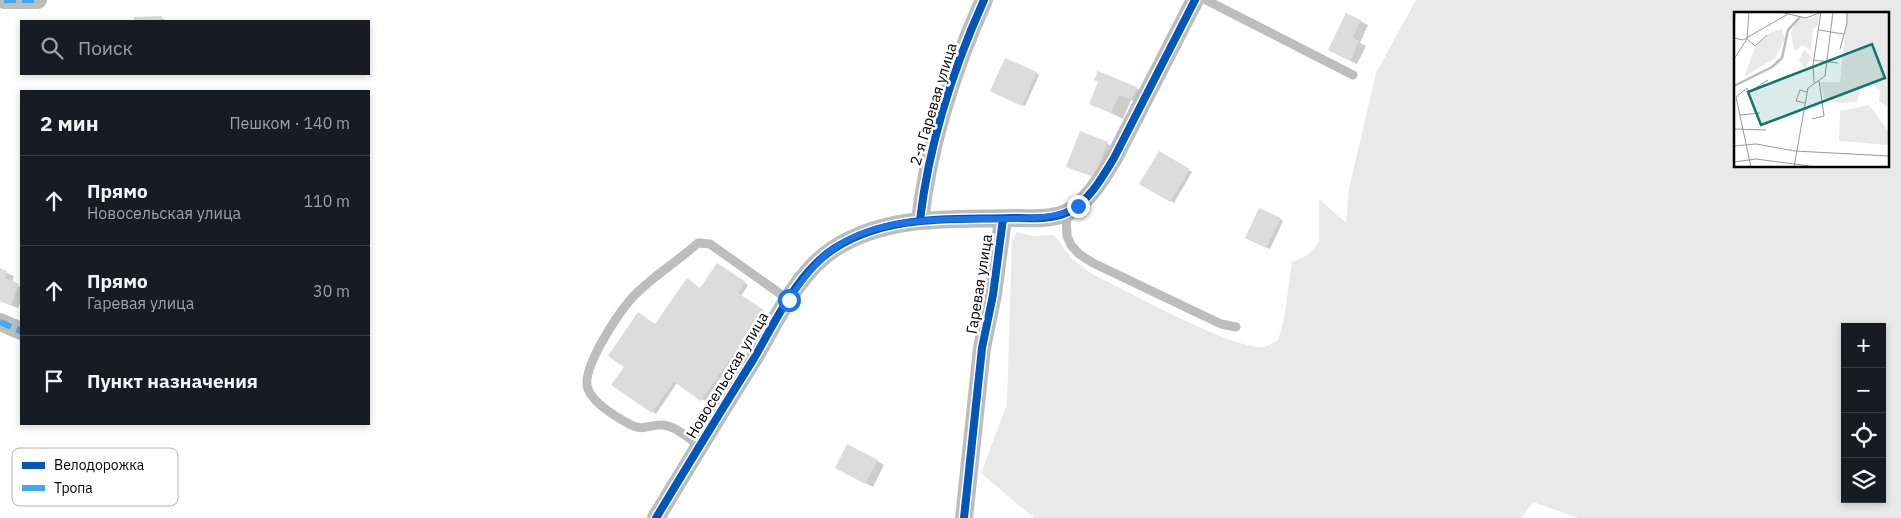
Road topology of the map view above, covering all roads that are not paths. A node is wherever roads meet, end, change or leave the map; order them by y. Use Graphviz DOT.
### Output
graph roads {
  1 [pos="4,0"];
  2 [pos="38,0"];
  3 [pos="984,0"];
  4 [pos="1194,0"];
  5 [pos="1206,0"];
  6 [pos="1353,75"];
  7 [pos="1066,213"];
  8 [pos="1003,219"];
  9 [pos="920,220"];
  10 [pos="789,300"];
  11 [pos="0,322"];
  12 [pos="1236,328"];
  13 [pos="20,331"];
  14 [pos="700,446"];
  15 [pos="656,518"];
  16 [pos="964,518"];
  1 -- 2 [label="street"];
  3 -- 9 [label="street, 2-я Гаревая улица"];
  4 -- 7 [label="street"];
  5 -- 6 [label="lane"];
  7 -- 8 [label="street, Гаревая улица"];
  7 -- 12 [label="lane"];
  8 -- 9 [label="street, Новосельская улица"];
  8 -- 16 [label="street, Гаревая улица"];
  9 -- 10 [label="street, Новосельская улица"];
  10 -- 14 [label="street, Новосельская улица"];
  10 -- 14 [label="lane"];
  11 -- 13 [label="street"];
  14 -- 15 [label="street, Новосельская улица"];
}
